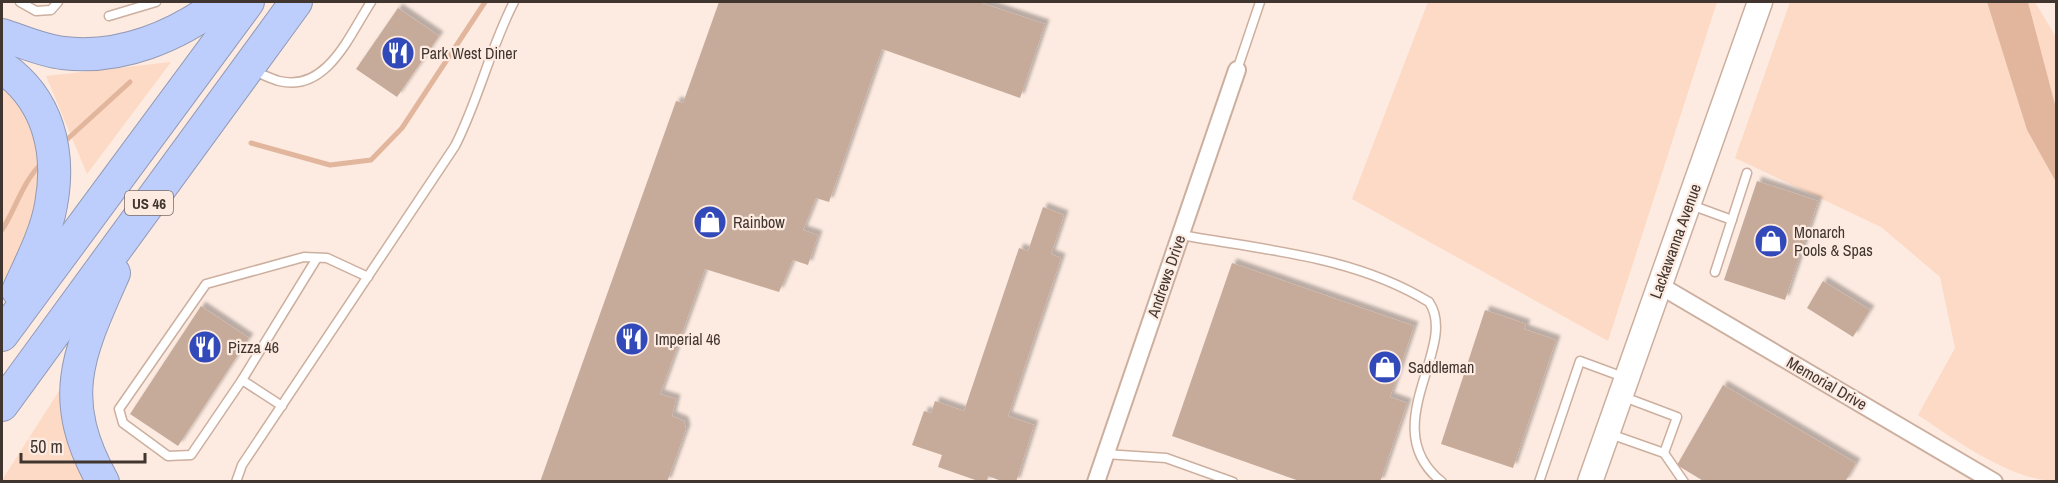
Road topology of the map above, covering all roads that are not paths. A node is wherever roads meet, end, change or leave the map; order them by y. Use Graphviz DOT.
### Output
graph roads {
  1 [pos="19,2"];
  2 [pos="58,2"];
  3 [pos="156,2"];
  4 [pos="222,2"];
  5 [pos="248,2"];
  6 [pos="296,2"];
  7 [pos="371,2"];
  8 [pos="514,2"];
  9 [pos="1260,2"];
  10 [pos="1760,2"];
  11 [pos="109,16"];
  12 [pos="2,35"];
  13 [pos="2,67"];
  14 [pos="248,68"];
  15 [pos="1237,70"];
  16 [pos="1747,173"];
  17 [pos="1688,204"];
  18 [pos="138,219"];
  19 [pos="1732,220"];
  20 [pos="1180,235"];
  21 [pos="317,258"];
  22 [pos="1715,272"];
  23 [pos="368,277"];
  24 [pos="1659,285"];
  25 [pos="2,330"];
  26 [pos="2,335"];
  27 [pos="242,380"];
  28 [pos="1623,387"];
  29 [pos="2,405"];
  30 [pos="282,406"];
  31 [pos="1607,432"];
  32 [pos="1664,453"];
  33 [pos="1105,454"];
  34 [pos="103,482"];
  35 [pos="236,482"];
  36 [pos="1096,482"];
  37 [pos="1233,482"];
  38 [pos="1442,482"];
  39 [pos="1539,482"];
  40 [pos="1590,482"];
  41 [pos="1684,482"];
  42 [pos="1994,482"];
  1 -- 2 [label="lane"];
  3 -- 11 [label="lane"];
  4 -- 12 [label="highway"];
  5 -- 26 [label="highway, US 46"];
  6 -- 14 [label="highway, US 46"];
  7 -- 14 [label="lane"];
  8 -- 23 [label="lane"];
  9 -- 15 [label="lane"];
  10 -- 17 [label="street, Lackawanna Avenue"];
  13 -- 25 [label="highway"];
  14 -- 18 [label="highway, US 46"];
  15 -- 20 [label="street, Andrews Drive"];
  16 -- 19 [label="lane"];
  17 -- 19 [label="lane"];
  17 -- 24 [label="street, Lackawanna Avenue"];
  18 -- 29 [label="highway, US 46"];
  18 -- 34 [label="highway"];
  19 -- 22 [label="lane"];
  20 -- 33 [label="street, Andrews Drive"];
  20 -- 38 [label="lane"];
  21 -- 23 [label="lane"];
  21 -- 27 [label="lane"];
  21 -- 27 [label="lane"];
  23 -- 30 [label="lane"];
  24 -- 28 [label="street, Lackawanna Avenue"];
  24 -- 42 [label="street, Memorial Drive"];
  27 -- 30 [label="lane"];
  28 -- 31 [label="street, Lackawanna Avenue"];
  28 -- 32 [label="lane"];
  28 -- 39 [label="lane"];
  30 -- 35 [label="lane"];
  31 -- 32 [label="lane"];
  31 -- 40 [label="street, Lackawanna Avenue"];
  32 -- 41 [label="lane"];
  33 -- 36 [label="street, Andrews Drive"];
  33 -- 37 [label="lane"];
}
